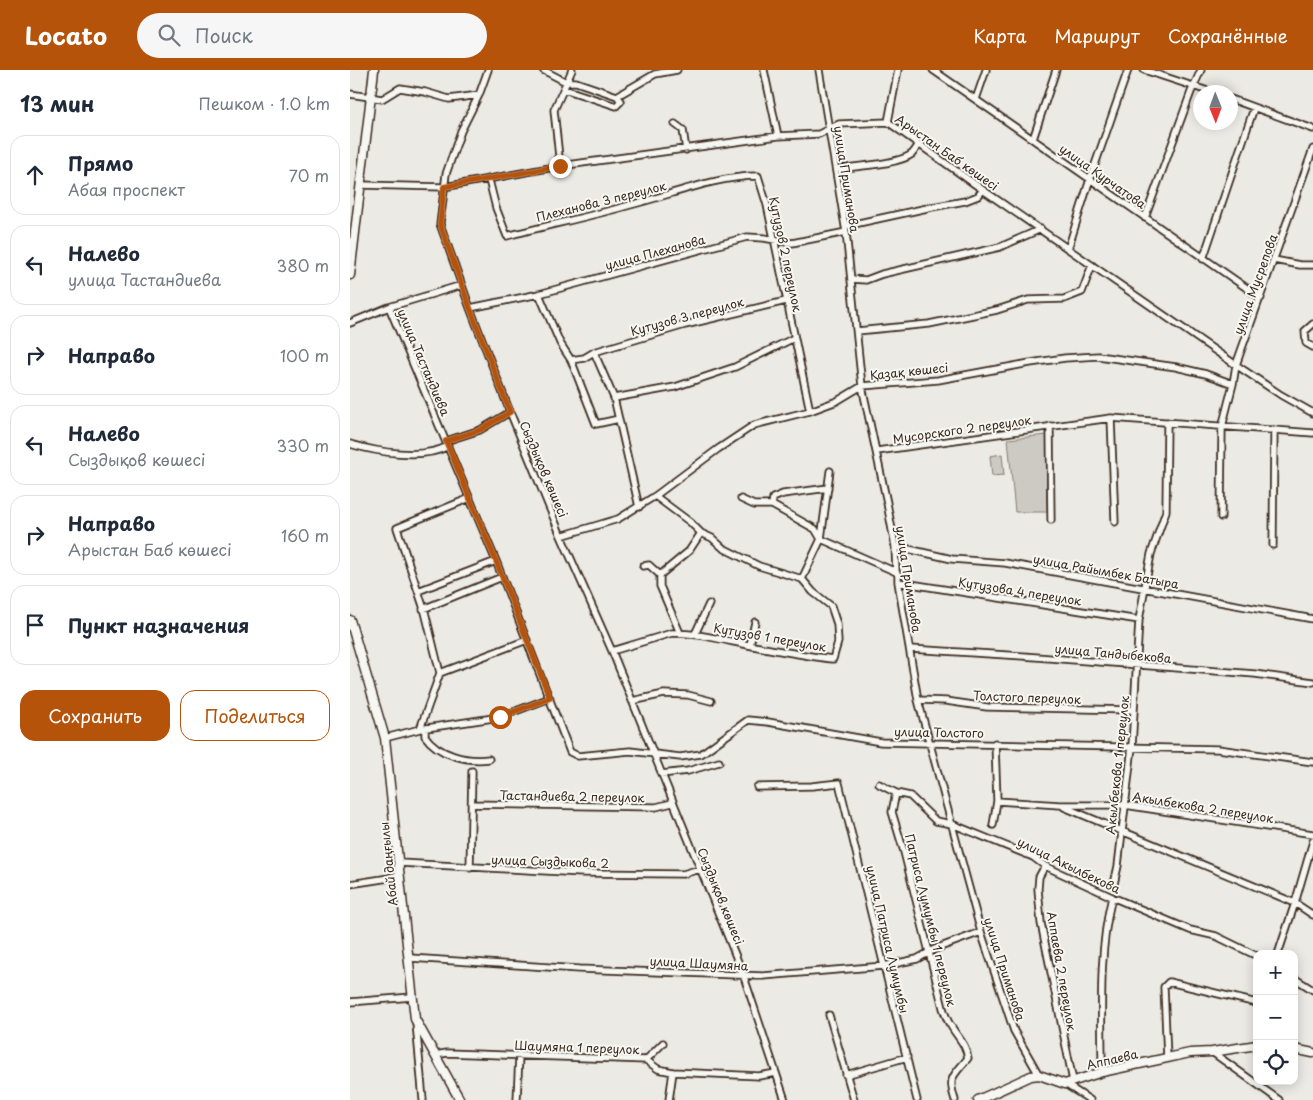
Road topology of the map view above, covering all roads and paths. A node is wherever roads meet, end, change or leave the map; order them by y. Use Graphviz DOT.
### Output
graph roads {
  1 [pos="374,70"];
  2 [pos="488,70"];
  3 [pos="543,70"];
  4 [pos="572,70"];
  5 [pos="677,70"];
  6 [pos="764,70"];
  7 [pos="818,70"];
  8 [pos="898,70"];
  9 [pos="934,70"];
  10 [pos="986,70"];
  11 [pos="1056,70"];
  12 [pos="1128,70"];
  13 [pos="1144,70"];
  14 [pos="1201,70"];
  15 [pos="566,82"];
  16 [pos="1195,85"];
  17 [pos="1193,87"];
  18 [pos="564,89"];
  19 [pos="1193,90"];
  20 [pos="350,94"];
  21 [pos="479,95"];
  22 [pos="617,96"];
  23 [pos="371,98"];
  24 [pos="976,99"];
  25 [pos="1238,102"];
  26 [pos="1254,108"];
  27 [pos="888,122"];
  28 [pos="675,124"];
  29 [pos="830,129"];
  30 [pos="1313,129"];
  31 [pos="778,136"];
  32 [pos="1033,139"];
  33 [pos="919,144"];
  34 [pos="1313,149"];
  35 [pos="686,150"];
  36 [pos="560,166"];
  37 [pos="836,168"];
  38 [pos="758,176"];
  39 [pos="1090,179"];
  40 [pos="489,180"];
  41 [pos="360,186"];
  42 [pos="444,187"];
  43 [pos="983,190"];
  44 [pos="1145,218"];
  45 [pos="846,229"];
  46 [pos="1041,229"];
  47 [pos="773,240"];
  48 [pos="1068,248"];
  49 [pos="1203,258"];
  50 [pos="1274,260"];
  51 [pos="1092,265"];
  52 [pos="1313,265"];
  53 [pos="350,275"];
  54 [pos="850,279"];
  55 [pos="462,285"];
  56 [pos="539,294"];
  57 [pos="1261,298"];
  58 [pos="786,301"];
  59 [pos="390,307"];
  60 [pos="470,308"];
  61 [pos="350,323"];
  62 [pos="1313,324"];
  63 [pos="857,331"];
  64 [pos="794,338"];
  65 [pos="1313,347"];
  66 [pos="594,352"];
  67 [pos="571,360"];
  68 [pos="1236,365"];
  69 [pos="1233,384"];
  70 [pos="862,386"];
  71 [pos="614,398"];
  72 [pos="810,411"];
  73 [pos="510,412"];
  74 [pos="1313,413"];
  75 [pos="1111,418"];
  76 [pos="619,419"];
  77 [pos="1166,422"];
  78 [pos="1050,426"];
  79 [pos="1222,427"];
  80 [pos="1274,430"];
  81 [pos="1313,433"];
  82 [pos="350,444"];
  83 [pos="447,444"];
  84 [pos="877,451"];
  85 [pos="830,471"];
  86 [pos="828,488"];
  87 [pos="655,496"];
  88 [pos="470,498"];
  89 [pos="741,499"];
  90 [pos="772,505"];
  91 [pos="639,507"];
  92 [pos="1221,517"];
  93 [pos="1051,520"];
  94 [pos="1115,522"];
  95 [pos="701,533"];
  96 [pos="561,536"];
  97 [pos="821,540"];
  98 [pos="1273,545"];
  99 [pos="895,546"];
  100 [pos="496,561"];
  101 [pos="643,566"];
  102 [pos="896,572"];
  103 [pos="660,575"];
  104 [pos="502,577"];
  105 [pos="802,579"];
  106 [pos="898,582"];
  107 [pos="1145,588"];
  108 [pos="418,592"];
  109 [pos="709,604"];
  110 [pos="423,608"];
  111 [pos="1313,619"];
  112 [pos="350,620"];
  113 [pos="1139,620"];
  114 [pos="755,622"];
  115 [pos="680,633"];
  116 [pos="695,634"];
  117 [pos="527,640"];
  118 [pos="750,645"];
  119 [pos="910,649"];
  120 [pos="612,651"];
  121 [pos="1135,666"];
  122 [pos="440,673"];
  123 [pos="1313,682"];
  124 [pos="550,698"];
  125 [pos="918,700"];
  126 [pos="632,701"];
  127 [pos="711,701"];
  128 [pos="1134,710"];
  129 [pos="423,729"];
  130 [pos="385,738"];
  131 [pos="930,742"];
  132 [pos="995,743"];
  133 [pos="1132,748"];
  134 [pos="652,752"];
  135 [pos="578,756"];
  136 [pos="489,759"];
  137 [pos="719,762"];
  138 [pos="1313,762"];
  139 [pos="472,771"];
  140 [pos="661,774"];
  141 [pos="879,784"];
  142 [pos="757,787"];
  143 [pos="896,793"];
  144 [pos="997,801"];
  145 [pos="672,803"];
  146 [pos="472,804"];
  147 [pos="1060,805"];
  148 [pos="1082,805"];
  149 [pos="1125,806"];
  150 [pos="1083,815"];
  151 [pos="952,824"];
  152 [pos="993,825"];
  153 [pos="1121,832"];
  154 [pos="1313,834"];
  155 [pos="1313,842"];
  156 [pos="400,864"];
  157 [pos="1045,866"];
  158 [pos="470,868"];
  159 [pos="700,869"];
  160 [pos="1305,869"];
  161 [pos="1313,870"];
  162 [pos="400,874"];
  163 [pos="350,884"];
  164 [pos="1114,884"];
  165 [pos="1112,897"];
  166 [pos="1295,903"];
  167 [pos="1313,915"];
  168 [pos="981,932"];
  169 [pos="1279,950"];
  170 [pos="929,953"];
  171 [pos="1253,954"];
  172 [pos="410,958"];
  173 [pos="884,966"];
  174 [pos="743,974"];
  175 [pos="1298,981"];
  176 [pos="1313,990"];
  177 [pos="412,997"];
  178 [pos="350,1002"];
  179 [pos="1253,1002"];
  180 [pos="829,1015"];
  181 [pos="415,1019"];
  182 [pos="663,1044"];
  183 [pos="1253,1046"];
  184 [pos="1298,1050"];
  185 [pos="1212,1052"];
  186 [pos="1313,1053"];
  187 [pos="435,1055"];
  188 [pos="519,1055"];
  189 [pos="906,1057"];
  190 [pos="1167,1058"];
  191 [pos="646,1060"];
  192 [pos="673,1072"];
  193 [pos="1102,1072"];
  194 [pos="776,1073"];
  195 [pos="846,1075"];
  196 [pos="1039,1075"];
  197 [pos="1069,1082"];
  198 [pos="423,1100"];
  199 [pos="460,1100"];
  200 [pos="518,1100"];
  201 [pos="669,1100"];
  202 [pos="785,1100"];
  203 [pos="854,1100"];
  204 [pos="917,1100"];
  205 [pos="955,1100"];
  206 [pos="978,1100"];
  207 [pos="1090,1100"];
  208 [pos="1279,1100"];
  1 -- 23 [label="street"];
  2 -- 21 [label="street, Сыздықов көшесі"];
  3 -- 15 [label="street"];
  4 -- 15 [label="street"];
  5 -- 22 [label="street"];
  6 -- 31 [label="street"];
  7 -- 29 [label="street, улица Приманова"];
  8 -- 27 [label="street"];
  9 -- 24 [label="street, улица Курчатова"];
  10 -- 24 [label="street"];
  11 -- 32 [label="street"];
  12 -- 39 [label="street"];
  13 -- 17 [label="street"];
  14 -- 16 [label="street"];
  15 -- 18 [label="street"];
  15 -- 22 [label="street"];
  18 -- 22 [label="street"];
  18 -- 36 [label="street"];
  19 -- 44 [label="street"];
  20 -- 23 [label="street"];
  21 -- 23 [label="street"];
  21 -- 42 [label="street, Сыздықов көшесі"];
  23 -- 41 [label="street"];
  24 -- 32 [label="street, улица Курчатова"];
  25 -- 26 [label="street"];
  26 -- 30 [label="street"];
  26 -- 49 [label="street"];
  27 -- 29 [label="street, Арыстан Баб көшесі"];
  27 -- 33 [label="street, Арыстан Баб көшесі"];
  28 -- 35 [label="street"];
  29 -- 31 [label="street, Арыстан Баб көшесі"];
  29 -- 37 [label="street, улица Приманова"];
  31 -- 35 [label="street, Арыстан Баб көшесі"];
  32 -- 39 [label="street, улица Курчатова"];
  33 -- 37 [label="street"];
  33 -- 43 [label="street, Арыстан Баб көшесі"];
  34 -- 50 [label="street, улица Мусрепова"];
  35 -- 36 [label="street, Арыстан Баб көшесі"];
  36 -- 40 [label="street, Арыстан Баб көшесі"];
  37 -- 45 [label="street, улица Приманова"];
  38 -- 40 [label="street, Плеханова 3 переулок"];
  38 -- 47 [label="street, Кутузов 2 переулок"];
  39 -- 44 [label="street, улица Курчатова"];
  39 -- 48 [label="street"];
  40 -- 42 [label="street, Арыстан Баб көшесі"];
  41 -- 42 [label="street, Арыстан Баб көшесі"];
  41 -- 53 [label="street"];
  42 -- 55 [label="street, Сыздықов көшесі"];
  43 -- 45 [label="street, улица Плеханова"];
  43 -- 46 [label="street, Арыстан Баб көшесі"];
  44 -- 49 [label="street, улица Курчатова"];
  45 -- 47 [label="street, улица Плеханова"];
  45 -- 54 [label="street, улица Приманова"];
  46 -- 48 [label="street, Арыстан Баб көшесі"];
  46 -- 54 [label="street"];
  47 -- 56 [label="street, улица Плеханова"];
  47 -- 58 [label="street, Кутузов 2 переулок"];
  48 -- 51 [label="street, Арыстан Баб көшесі"];
  49 -- 57 [label="street, улица Курчатова"];
  50 -- 52 [label="street"];
  50 -- 57 [label="street, улица Мусрепова"];
  51 -- 63 [label="street"];
  51 -- 68 [label="street, Арыстан Баб көшесі"];
  54 -- 63 [label="street, улица Приманова"];
  55 -- 59 [label="street"];
  55 -- 60 [label="street, Сыздықов көшесі"];
  56 -- 60 [label="street, улица Плеханова"];
  56 -- 67 [label="street"];
  57 -- 68 [label="street, улица Мусрепова"];
  58 -- 64 [label="street, Кутузов 2 переулок"];
  58 -- 66 [label="street, Кутузов 3 переулок"];
  59 -- 61 [label="street"];
  59 -- 83 [label="street, улица Тастандиева"];
  60 -- 73 [label="street, Сыздықов көшесі"];
  62 -- 65 [label="street"];
  63 -- 70 [label="street, улица Приманова"];
  64 -- 71 [label="street"];
  64 -- 72 [label="street, Кутузов 2 переулок"];
  66 -- 67 [label="street, Кутузов 3 переулок"];
  66 -- 71 [label="street"];
  67 -- 76 [label="street"];
  68 -- 69 [label="street, улица Мусрепова"];
  68 -- 74 [label="street, Арыстан Баб көшесі"];
  69 -- 70 [label="street, Қазақ көшесі"];
  69 -- 79 [label="street, улица Мусрепова"];
  70 -- 72 [label="street, Қазақ көшесі"];
  70 -- 84 [label="street, улица Приманова"];
  71 -- 76 [label="street"];
  72 -- 87 [label="street, Қазақ көшесі"];
  73 -- 83 [label="street"];
  73 -- 96 [label="street, Сыздықов көшесі"];
  75 -- 77 [label="street, Мусорского 2 переулок"];
  75 -- 78 [label="street, Мусорского 2 переулок"];
  75 -- 94 [label="street"];
  76 -- 91 [label="street"];
  77 -- 79 [label="street, Мусорского 2 переулок"];
  77 -- 107 [label="street"];
  78 -- 84 [label="street, Мусорского 2 переулок"];
  78 -- 93 [label="street, Мусорского 2 переулок"];
  79 -- 80 [label="street, Мусорского 2 переулок"];
  79 -- 92 [label="street"];
  80 -- 81 [label="street, Мусорского 2 переулок"];
  80 -- 98 [label="street"];
  82 -- 83 [label="street"];
  83 -- 88 [label="street, улица Тастандиева"];
  84 -- 99 [label="street, улица Приманова"];
  85 -- 86 [label="street"];
  86 -- 90 [label="street"];
  86 -- 97 [label="street"];
  87 -- 91 [label="street, Қазақ көшесі"];
  87 -- 95 [label="street, Кутузов 1 переулок"];
  88 -- 100 [label="street, улица Тастандиева"];
  88 -- 108 [label="street"];
  89 -- 90 [label="street"];
  90 -- 97 [label="street"];
  91 -- 96 [label="street, Қазақ көшесі"];
  95 -- 103 [label="street"];
  95 -- 105 [label="street, Кутузов 1 переулок"];
  96 -- 120 [label="street, Сыздықов көшесі"];
  97 -- 102 [label="street"];
  97 -- 105 [label="street"];
  99 -- 102 [label="street, улица Приманова"];
  99 -- 107 [label="street, улица Райымбек Батыра"];
  100 -- 104 [label="street, улица Тастандиева"];
  100 -- 108 [label="street"];
  101 -- 103 [label="street"];
  102 -- 106 [label="street, улица Приманова"];
  103 -- 115 [label="street"];
  104 -- 110 [label="street"];
  104 -- 117 [label="street, улица Тастандиева"];
  105 -- 118 [label="street, Кутузов 1 переулок"];
  106 -- 113 [label="street, Кутузова 4 переулок"];
  106 -- 119 [label="street, улица Приманова"];
  107 -- 111 [label="street, улица Райымбек Батыра"];
  107 -- 113 [label="street, Акылбекова 1 переулок"];
  108 -- 110 [label="street"];
  109 -- 116 [label="street"];
  110 -- 122 [label="street"];
  112 -- 130 [label="street, Абай даңғылы"];
  113 -- 121 [label="street, Акылбекова 1 переулок"];
  114 -- 118 [label="street"];
  115 -- 116 [label="street, Кутузов 1 переулок"];
  115 -- 120 [label="street, Кутузов 1 переулок"];
  116 -- 118 [label="street, Кутузов 1 переулок"];
  117 -- 122 [label="street"];
  117 -- 124 [label="street, улица Тастандиева"];
  119 -- 121 [label="street, улица Тандыбекова"];
  119 -- 125 [label="street, улица Приманова"];
  120 -- 126 [label="street, Сыздықов көшесі"];
  121 -- 123 [label="street, улица Тандыбекова"];
  121 -- 128 [label="street, Акылбекова 1 переулок"];
  122 -- 129 [label="street"];
  124 -- 129 [label="street"];
  124 -- 135 [label="street, улица Тастандиева"];
  125 -- 128 [label="street, Толстого переулок"];
  125 -- 131 [label="street, улица Приманова"];
  126 -- 127 [label="street"];
  126 -- 134 [label="street, Сыздықов көшесі"];
  128 -- 133 [label="street, Акылбекова 1 переулок"];
  129 -- 130 [label="street"];
  129 -- 136 [label="street"];
  130 -- 156 [label="street, Абай даңғылы"];
  131 -- 132 [label="street, улица Толстого"];
  131 -- 134 [label="street, улица Толстого"];
  131 -- 151 [label="street, улица Приманова"];
  132 -- 133 [label="street, улица Толстого"];
  132 -- 144 [label="street"];
  133 -- 138 [label="street, улица Толстого"];
  133 -- 149 [label="street, Акылбекова 1 переулок"];
  134 -- 135 [label="street, улица Толстого"];
  134 -- 140 [label="street, Сыздықов көшесі"];
  137 -- 140 [label="street"];
  139 -- 146 [label="street"];
  140 -- 145 [label="street, Сыздықов көшесі"];
  141 -- 143 [label="street, улица Акылбекова"];
  142 -- 173 [label="street, улица Патриса Лумумбы"];
  143 -- 151 [label="street, улица Акылбекова"];
  143 -- 170 [label="street, Патриса Лумумбы 1 переулок"];
  144 -- 147 [label="street, Акылбекова 2 переулок"];
  144 -- 152 [label="street"];
  145 -- 146 [label="street, Тастандиева 2 переулок"];
  145 -- 159 [label="street, Сыздықов көшесі"];
  146 -- 158 [label="street"];
  147 -- 148 [label="street, Акылбекова 2 переулок"];
  147 -- 150 [label="street, Акылбекова 2 переулок"];
  148 -- 149 [label="street, Акылбекова 2 переулок"];
  148 -- 150 [label="street"];
  149 -- 153 [label="street, Акылбекова 1 переулок"];
  149 -- 154 [label="street, Акылбекова 2 переулок"];
  150 -- 153 [label="street, Акылбекова 2 переулок"];
  151 -- 157 [label="street, улица Акылбекова"];
  151 -- 168 [label="street, улица Приманова"];
  153 -- 164 [label="street, Акылбекова 1 переулок"];
  153 -- 166 [label="street, Акылбекова 2 переулок"];
  155 -- 160 [label="street"];
  156 -- 158 [label="street, улица Сыздыкова 2"];
  156 -- 162 [label="street, Абай даңғылы"];
  157 -- 165 [label="street, улица Акылбекова"];
  157 -- 197 [label="street, Аппаева 2 переулок"];
  158 -- 159 [label="street, улица Сыздыкова 2"];
  159 -- 174 [label="street, Сыздықов көшесі"];
  160 -- 161 [label="street"];
  160 -- 166 [label="street"];
  162 -- 163 [label="street"];
  162 -- 172 [label="street, Абай даңғылы"];
  165 -- 171 [label="street, улица Акылбекова"];
  165 -- 193 [label="street"];
  166 -- 167 [label="street, Акылбекова 2 переулок"];
  166 -- 169 [label="street"];
  168 -- 170 [label="street, улица Шаумяна"];
  168 -- 196 [label="street, улица Приманова"];
  170 -- 173 [label="street, улица Шаумяна"];
  170 -- 205 [label="street, Патриса Лумумбы 1 переулок"];
  172 -- 174 [label="street, улица Шаумяна"];
  172 -- 177 [label="street, Абай даңғылы"];
  173 -- 174 [label="street, улица Шаумяна"];
  173 -- 189 [label="street, улица Патриса Лумумбы"];
  174 -- 194 [label="street, Сыздықов көшесі"];
  175 -- 176 [label="street"];
  177 -- 178 [label="street"];
  177 -- 181 [label="street, Абай даңғылы"];
  179 -- 190 [label="street"];
  180 -- 195 [label="street"];
  181 -- 187 [label="street, Абай даңғылы"];
  181 -- 198 [label="street"];
  182 -- 191 [label="street"];
  183 -- 185 [label="street, Аппаева"];
  184 -- 186 [label="street"];
  185 -- 190 [label="street, Аппаева"];
  185 -- 208 [label="street"];
  187 -- 188 [label="street, Шаумяна 1 переулок"];
  187 -- 199 [label="street, Абай даңғылы"];
  188 -- 191 [label="street, Шаумяна 1 переулок"];
  188 -- 200 [label="street"];
  189 -- 195 [label="street"];
  189 -- 204 [label="street, улица Патриса Лумумбы"];
  190 -- 193 [label="street, Аппаева"];
  191 -- 192 [label="street, Шаумяна 1 переулок"];
  192 -- 194 [label="street, Шаумяна 1 переулок"];
  192 -- 201 [label="street"];
  193 -- 197 [label="street, Аппаева"];
  194 -- 202 [label="street, Сыздықов көшесі"];
  195 -- 203 [label="street"];
  196 -- 197 [label="street"];
  196 -- 206 [label="street"];
  197 -- 207 [label="street"];
}
